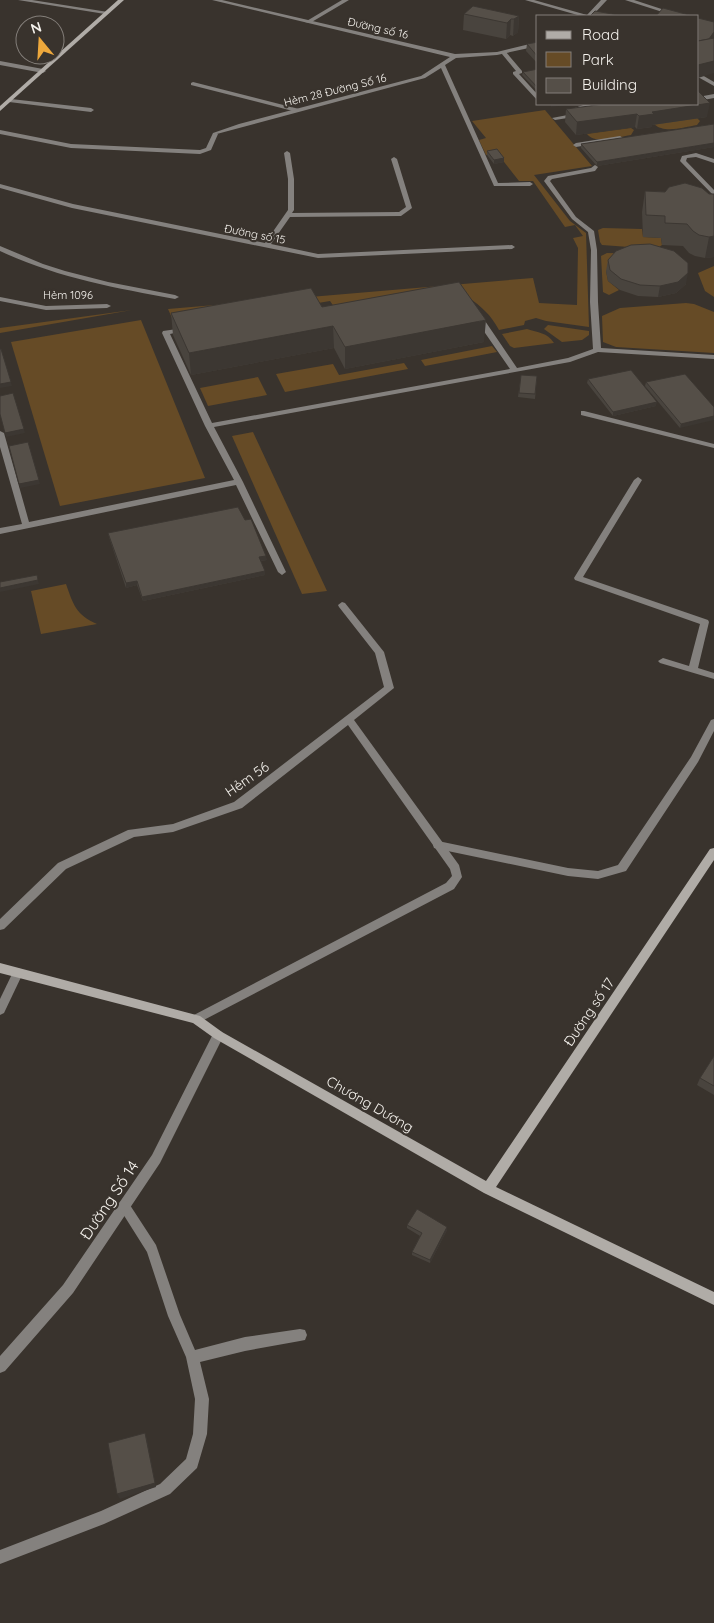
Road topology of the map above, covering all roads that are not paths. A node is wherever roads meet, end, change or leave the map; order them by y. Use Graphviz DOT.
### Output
graph roads {
  1 [pos="21,0"];
  2 [pos="121,0"];
  3 [pos="215,0"];
  4 [pos="346,0"];
  5 [pos="528,0"];
  6 [pos="604,0"];
  7 [pos="628,0"];
  8 [pos="106,12"];
  9 [pos="584,15"];
  10 [pos="589,15"];
  11 [pos="677,15"];
  12 [pos="308,22"];
  13 [pos="536,45"];
  14 [pos="504,53"];
  15 [pos="455,56"];
  16 [pos="0,63"];
  17 [pos="442,65"];
  18 [pos="43,71"];
  19 [pos="700,76"];
  20 [pos="193,84"];
  21 [pos="714,84"];
  22 [pos="714,96"];
  23 [pos="536,97"];
  24 [pos="699,99"];
  25 [pos="10,101"];
  26 [pos="588,105"];
  27 [pos="0,109"];
  28 [pos="91,110"];
  29 [pos="297,110"];
  30 [pos="562,110"];
  31 [pos="594,113"];
  32 [pos="555,118"];
  33 [pos="0,132"];
  34 [pos="626,138"];
  35 [pos="576,145"];
  36 [pos="287,153"];
  37 [pos="394,158"];
  38 [pos="714,161"];
  39 [pos="595,167"];
  40 [pos="530,184"];
  41 [pos="0,186"];
  42 [pos="714,194"];
  43 [pos="288,215"];
  44 [pos="267,246"];
  45 [pos="512,247"];
  46 [pos="0,248"];
  47 [pos="175,296"];
  48 [pos="0,299"];
  49 [pos="107,306"];
  50 [pos="475,312"];
  51 [pos="195,328"];
  52 [pos="597,350"];
  53 [pos="714,357"];
  54 [pos="514,369"];
  55 [pos="584,413"];
  56 [pos="210,426"];
  57 [pos="0,433"];
  58 [pos="714,446"];
  59 [pos="638,480"];
  60 [pos="239,482"];
  61 [pos="26,525"];
  62 [pos="0,531"];
  63 [pos="282,572"];
  64 [pos="342,605"];
  65 [pos="663,662"];
  66 [pos="693,670"];
  67 [pos="714,676"];
  68 [pos="349,720"];
  69 [pos="714,722"];
  70 [pos="438,845"];
  71 [pos="713,856"];
  72 [pos="0,926"];
  73 [pos="0,968"];
  74 [pos="18,973"];
  75 [pos="0,1010"];
  76 [pos="196,1019"];
  77 [pos="218,1035"];
  78 [pos="488,1189"];
  79 [pos="124,1206"];
  80 [pos="714,1299"];
  81 [pos="300,1335"];
  82 [pos="192,1357"];
  83 [pos="0,1366"];
  84 [pos="0,1557"];
  1 -- 8 [label="street"];
  2 -- 8 [label="street"];
  3 -- 12 [label="street, Đường số 16"];
  4 -- 12 [label="street"];
  5 -- 9 [label="street"];
  6 -- 10 [label="street"];
  7 -- 11 [label="street"];
  8 -- 18 [label="street"];
  12 -- 15 [label="street, Đường số 16"];
  13 -- 14 [label="street, Đường số 16"];
  14 -- 15 [label="street, Đường số 16"];
  14 -- 23 [label="street"];
  15 -- 17 [label="street, Hẻm 28 Đường Số 16"];
  16 -- 18 [label="street"];
  17 -- 29 [label="street, Hẻm 28 Đường Số 16"];
  17 -- 40 [label="street"];
  18 -- 25 [label="street"];
  19 -- 21 [label="street"];
  20 -- 29 [label="street"];
  22 -- 24 [label="street"];
  25 -- 27 [label="street"];
  25 -- 28 [label="street"];
  26 -- 30 [label="street"];
  29 -- 33 [label="street, Hẻm 28 Đường Số 16"];
  31 -- 32 [label="street"];
  34 -- 35 [label="street"];
  36 -- 43 [label="street"];
  37 -- 43 [label="street"];
  38 -- 42 [label="street"];
  39 -- 52 [label="street"];
  41 -- 44 [label="street, Đường số 15"];
  43 -- 44 [label="street"];
  44 -- 45 [label="street, Đường số 15"];
  46 -- 47 [label="street"];
  48 -- 49 [label="street, Hẻm 1096"];
  50 -- 54 [label="street"];
  51 -- 56 [label="street"];
  52 -- 53 [label="street"];
  52 -- 54 [label="street"];
  54 -- 56 [label="street"];
  55 -- 58 [label="street"];
  56 -- 60 [label="street"];
  57 -- 61 [label="street"];
  59 -- 66 [label="street"];
  60 -- 61 [label="street"];
  60 -- 63 [label="street"];
  61 -- 62 [label="street"];
  64 -- 68 [label="street, Hẻm 56"];
  65 -- 66 [label="street"];
  66 -- 67 [label="street"];
  68 -- 70 [label="street"];
  68 -- 72 [label="street, Hẻm 56"];
  69 -- 70 [label="street"];
  70 -- 76 [label="street"];
  71 -- 78 [label="street, Đường số 17"];
  73 -- 74 [label="street, Chương Dương"];
  74 -- 75 [label="street"];
  74 -- 76 [label="street, Chương Dương"];
  76 -- 77 [label="street, Chương Dương"];
  77 -- 78 [label="street, Chương Dương"];
  77 -- 79 [label="street, Đường Số 14"];
  78 -- 80 [label="street, Chương Dương"];
  79 -- 82 [label="street"];
  79 -- 83 [label="street, Đường Số 14"];
  81 -- 82 [label="street"];
  82 -- 84 [label="street"];
}
